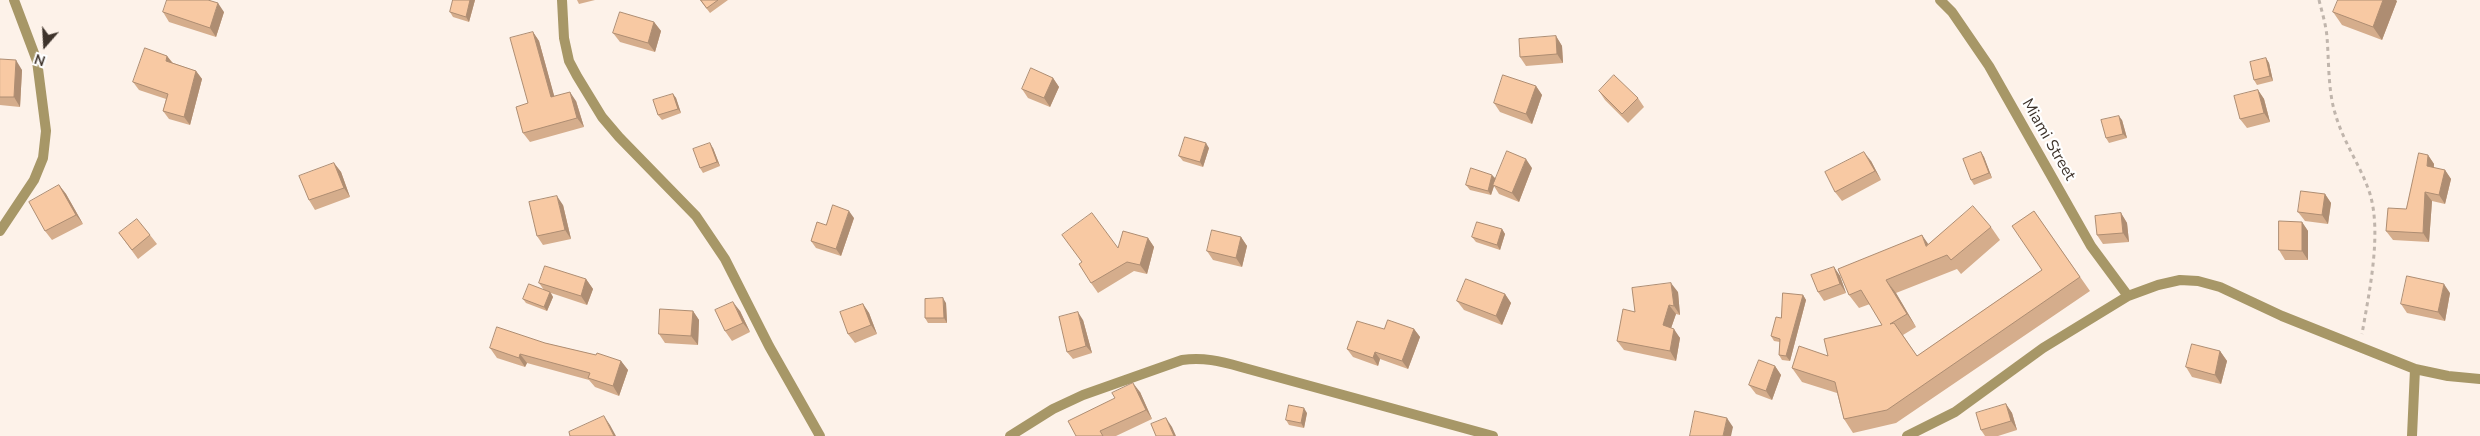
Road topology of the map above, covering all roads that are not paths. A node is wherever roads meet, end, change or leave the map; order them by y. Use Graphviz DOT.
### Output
graph roads {
  1 [pos="14,0"];
  2 [pos="562,0"];
  3 [pos="1940,0"];
  4 [pos="0,231"];
  5 [pos="2128,296"];
  6 [pos="2415,369"];
  7 [pos="2480,379"];
  8 [pos="820,436"];
  9 [pos="1010,436"];
  10 [pos="1493,436"];
  11 [pos="1906,436"];
  12 [pos="2412,436"];
  1 -- 4 [label="street"];
  2 -- 8 [label="street"];
  3 -- 5 [label="street, Miami Street"];
  5 -- 6 [label="street"];
  5 -- 11 [label="street"];
  6 -- 7 [label="street"];
  6 -- 12 [label="street"];
  9 -- 10 [label="street"];
}
